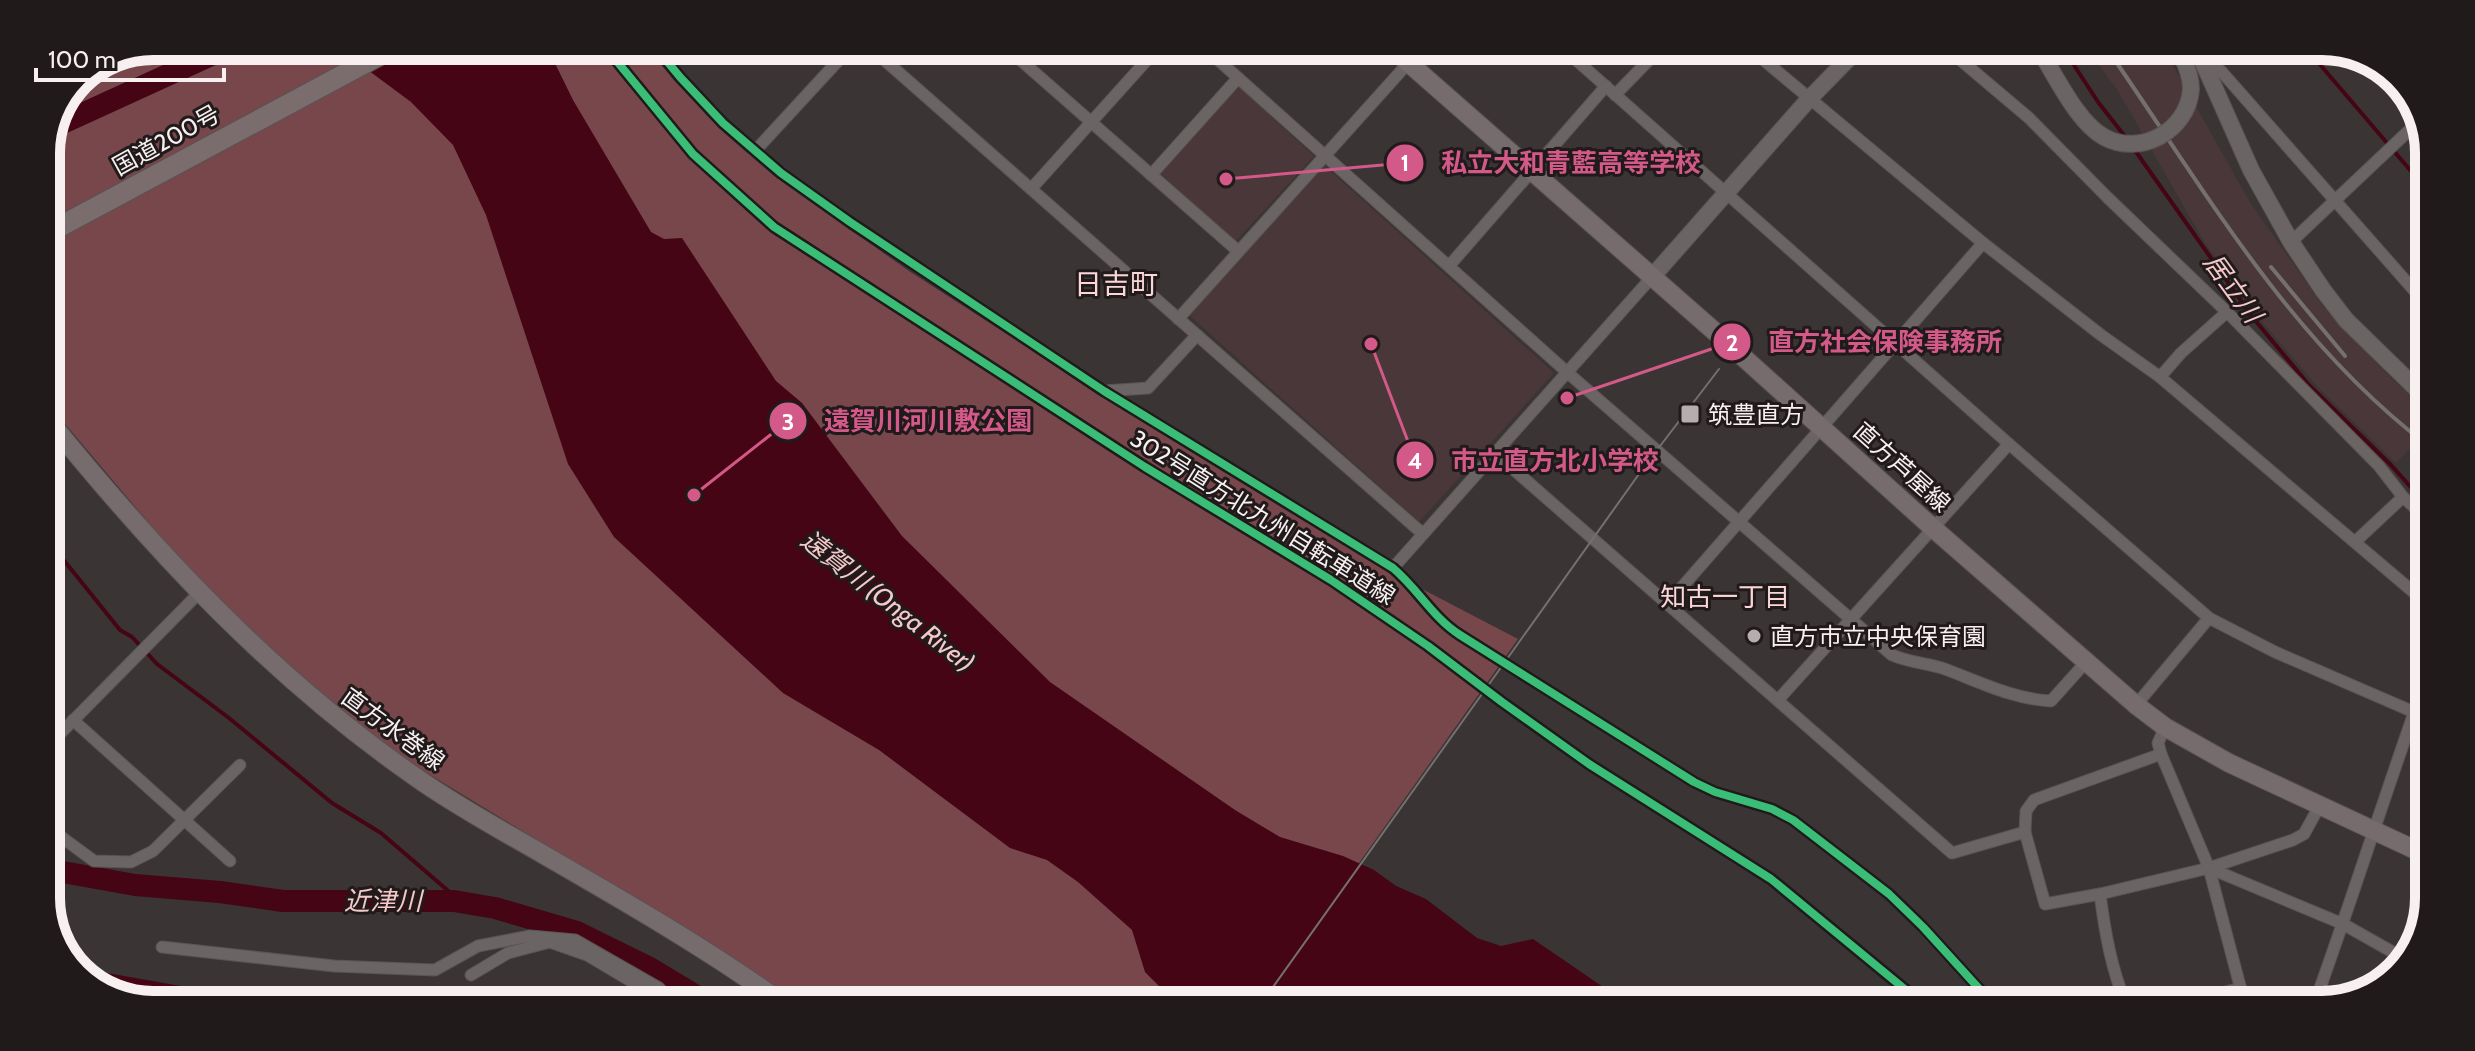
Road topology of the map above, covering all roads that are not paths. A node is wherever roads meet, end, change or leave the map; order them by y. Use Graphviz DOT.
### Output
graph roads {
  1 [pos="371,60"];
  2 [pos="666,60"];
  3 [pos="839,60"];
  4 [pos="884,60"];
  5 [pos="1021,60"];
  6 [pos="1147,60"];
  7 [pos="1218,60"];
  8 [pos="1403,60"];
  9 [pos="1412,60"];
  10 [pos="1576,60"];
  11 [pos="1649,60"];
  12 [pos="1763,60"];
  13 [pos="1847,60"];
  14 [pos="1960,60"];
  15 [pos="2045,60"];
  16 [pos="2184,60"];
  17 [pos="2202,60"];
  18 [pos="2207,60"];
  19 [pos="1238,78"];
  20 [pos="1611,90"];
  21 [pos="1809,99"];
  22 [pos="1091,122"];
  23 [pos="2411,128"];
  24 [pos="755,151"];
  25 [pos="1324,156"];
  26 [pos="1531,172"];
  27 [pos="1151,175"];
  28 [pos="1031,189"];
  29 [pos="1725,193"];
  30 [pos="2335,200"];
  31 [pos="60,226"];
  32 [pos="2291,242"];
  33 [pos="1983,243"];
  34 [pos="1238,251"];
  35 [pos="1449,266"];
  36 [pos="1652,277"];
  37 [pos="2415,291"];
  38 [pos="2227,312"];
  39 [pos="1178,319"];
  40 [pos="1197,335"];
  41 [pos="1895,344"];
  42 [pos="1568,373"];
  43 [pos="2160,377"];
  44 [pos="2415,387"];
  45 [pos="1104,391"];
  46 [pos="1821,427"];
  47 [pos="60,433"];
  48 [pos="2009,444"];
  49 [pos="1496,454"];
  50 [pos="2403,497"];
  51 [pos="2415,508"];
  52 [pos="1738,522"];
  53 [pos="1934,529"];
  54 [pos="1423,534"];
  55 [pos="2356,541"];
  56 [pos="1393,568"];
  57 [pos="199,593"];
  58 [pos="2415,593"];
  59 [pos="1668,603"];
  60 [pos="2209,618"];
  61 [pos="1851,619"];
  62 [pos="2086,662"];
  63 [pos="1778,700"];
  64 [pos="2136,705"];
  65 [pos="2415,713"];
  66 [pos="73,720"];
  67 [pos="2415,725"];
  68 [pos="2165,727"];
  69 [pos="60,733"];
  70 [pos="2161,754"];
  71 [pos="240,765"];
  72 [pos="2320,805"];
  73 [pos="183,819"];
  74 [pos="2373,830"];
  75 [pos="2025,832"];
  76 [pos="60,836"];
  77 [pos="2415,850"];
  78 [pos="230,861"];
  79 [pos="2209,868"];
  80 [pos="2100,894"];
  81 [pos="2343,924"];
  82 [pos="162,947"];
  83 [pos="2396,954"];
  84 [pos="471,975"];
  85 [pos="2241,988"];
  86 [pos="648,991"];
  87 [pos="662,991"];
  88 [pos="761,991"];
  89 [pos="1981,991"];
  90 [pos="2121,991"];
  91 [pos="2230,991"];
  92 [pos="2242,991"];
  93 [pos="2319,991"];
  1 -- 31 [label="highway, 国道200号"];
  2 -- 24 [label="street"];
  3 -- 24 [label="street"];
  4 -- 28 [label="street"];
  5 -- 22 [label="street"];
  6 -- 22 [label="street"];
  7 -- 19 [label="street"];
  8 -- 25 [label="street"];
  9 -- 26 [label="main road, 直方芦屋線"];
  10 -- 20 [label="street"];
  11 -- 20 [label="street"];
  12 -- 21 [label="street"];
  13 -- 21 [label="street"];
  14 -- 38 [label="street"];
  15 -- 16 [label="street, bridge"];
  17 -- 32 [label="street"];
  18 -- 30 [label="street"];
  19 -- 25 [label="street"];
  19 -- 27 [label="street"];
  20 -- 26 [label="street"];
  20 -- 29 [label="street"];
  21 -- 29 [label="street"];
  21 -- 33 [label="street"];
  22 -- 27 [label="street"];
  22 -- 28 [label="street"];
  23 -- 30 [label="street"];
  24 -- 45 [label="street"];
  25 -- 34 [label="street"];
  25 -- 35 [label="street"];
  26 -- 35 [label="street"];
  26 -- 36 [label="main road, 直方芦屋線"];
  27 -- 34 [label="street"];
  28 -- 39 [label="street"];
  29 -- 36 [label="street"];
  29 -- 41 [label="street"];
  30 -- 32 [label="street"];
  30 -- 37 [label="street"];
  32 -- 44 [label="street"];
  33 -- 41 [label="street"];
  33 -- 43 [label="street"];
  34 -- 39 [label="street"];
  35 -- 42 [label="street"];
  36 -- 42 [label="street"];
  36 -- 46 [label="main road, 直方芦屋線"];
  38 -- 43 [label="street"];
  38 -- 50 [label="street"];
  39 -- 40 [label="street"];
  40 -- 45 [label="street"];
  40 -- 54 [label="street"];
  41 -- 46 [label="street"];
  41 -- 48 [label="street"];
  42 -- 49 [label="street"];
  42 -- 52 [label="street"];
  43 -- 55 [label="street"];
  45 -- 56 [label="street"];
  46 -- 52 [label="street"];
  46 -- 53 [label="main road, 直方芦屋線"];
  47 -- 57 [label="main road, 直方水巻線"];
  48 -- 53 [label="street"];
  48 -- 60 [label="street"];
  49 -- 54 [label="street"];
  49 -- 59 [label="street"];
  50 -- 51 [label="street"];
  50 -- 55 [label="street"];
  52 -- 59 [label="street"];
  52 -- 61 [label="street"];
  53 -- 61 [label="street"];
  53 -- 62 [label="main road, 直方芦屋線"];
  54 -- 56 [label="street"];
  55 -- 58 [label="street"];
  56 -- 89 [label="street"];
  57 -- 66 [label="street"];
  57 -- 88 [label="main road, 直方水巻線"];
  59 -- 63 [label="street"];
  60 -- 64 [label="street"];
  60 -- 65 [label="street"];
  61 -- 62 [label="street"];
  61 -- 63 [label="street"];
  62 -- 64 [label="main road, 直方芦屋線"];
  63 -- 75 [label="street"];
  64 -- 68 [label="main road, 直方芦屋線"];
  66 -- 69 [label="street"];
  66 -- 73 [label="street"];
  67 -- 74 [label="street"];
  68 -- 70 [label="street"];
  68 -- 72 [label="main road, 直方芦屋線"];
  70 -- 75 [label="street"];
  70 -- 79 [label="street"];
  71 -- 73 [label="street"];
  72 -- 74 [label="main road, 直方芦屋線"];
  72 -- 79 [label="street"];
  73 -- 76 [label="street"];
  73 -- 78 [label="street"];
  74 -- 77 [label="main road, 直方芦屋線"];
  74 -- 81 [label="street"];
  75 -- 80 [label="street"];
  79 -- 80 [label="street"];
  79 -- 81 [label="street"];
  79 -- 85 [label="street"];
  80 -- 90 [label="street"];
  81 -- 83 [label="street"];
  81 -- 93 [label="street"];
  82 -- 87 [label="street"];
  84 -- 86 [label="street"];
  85 -- 91 [label="street"];
  85 -- 92 [label="street"];
}
